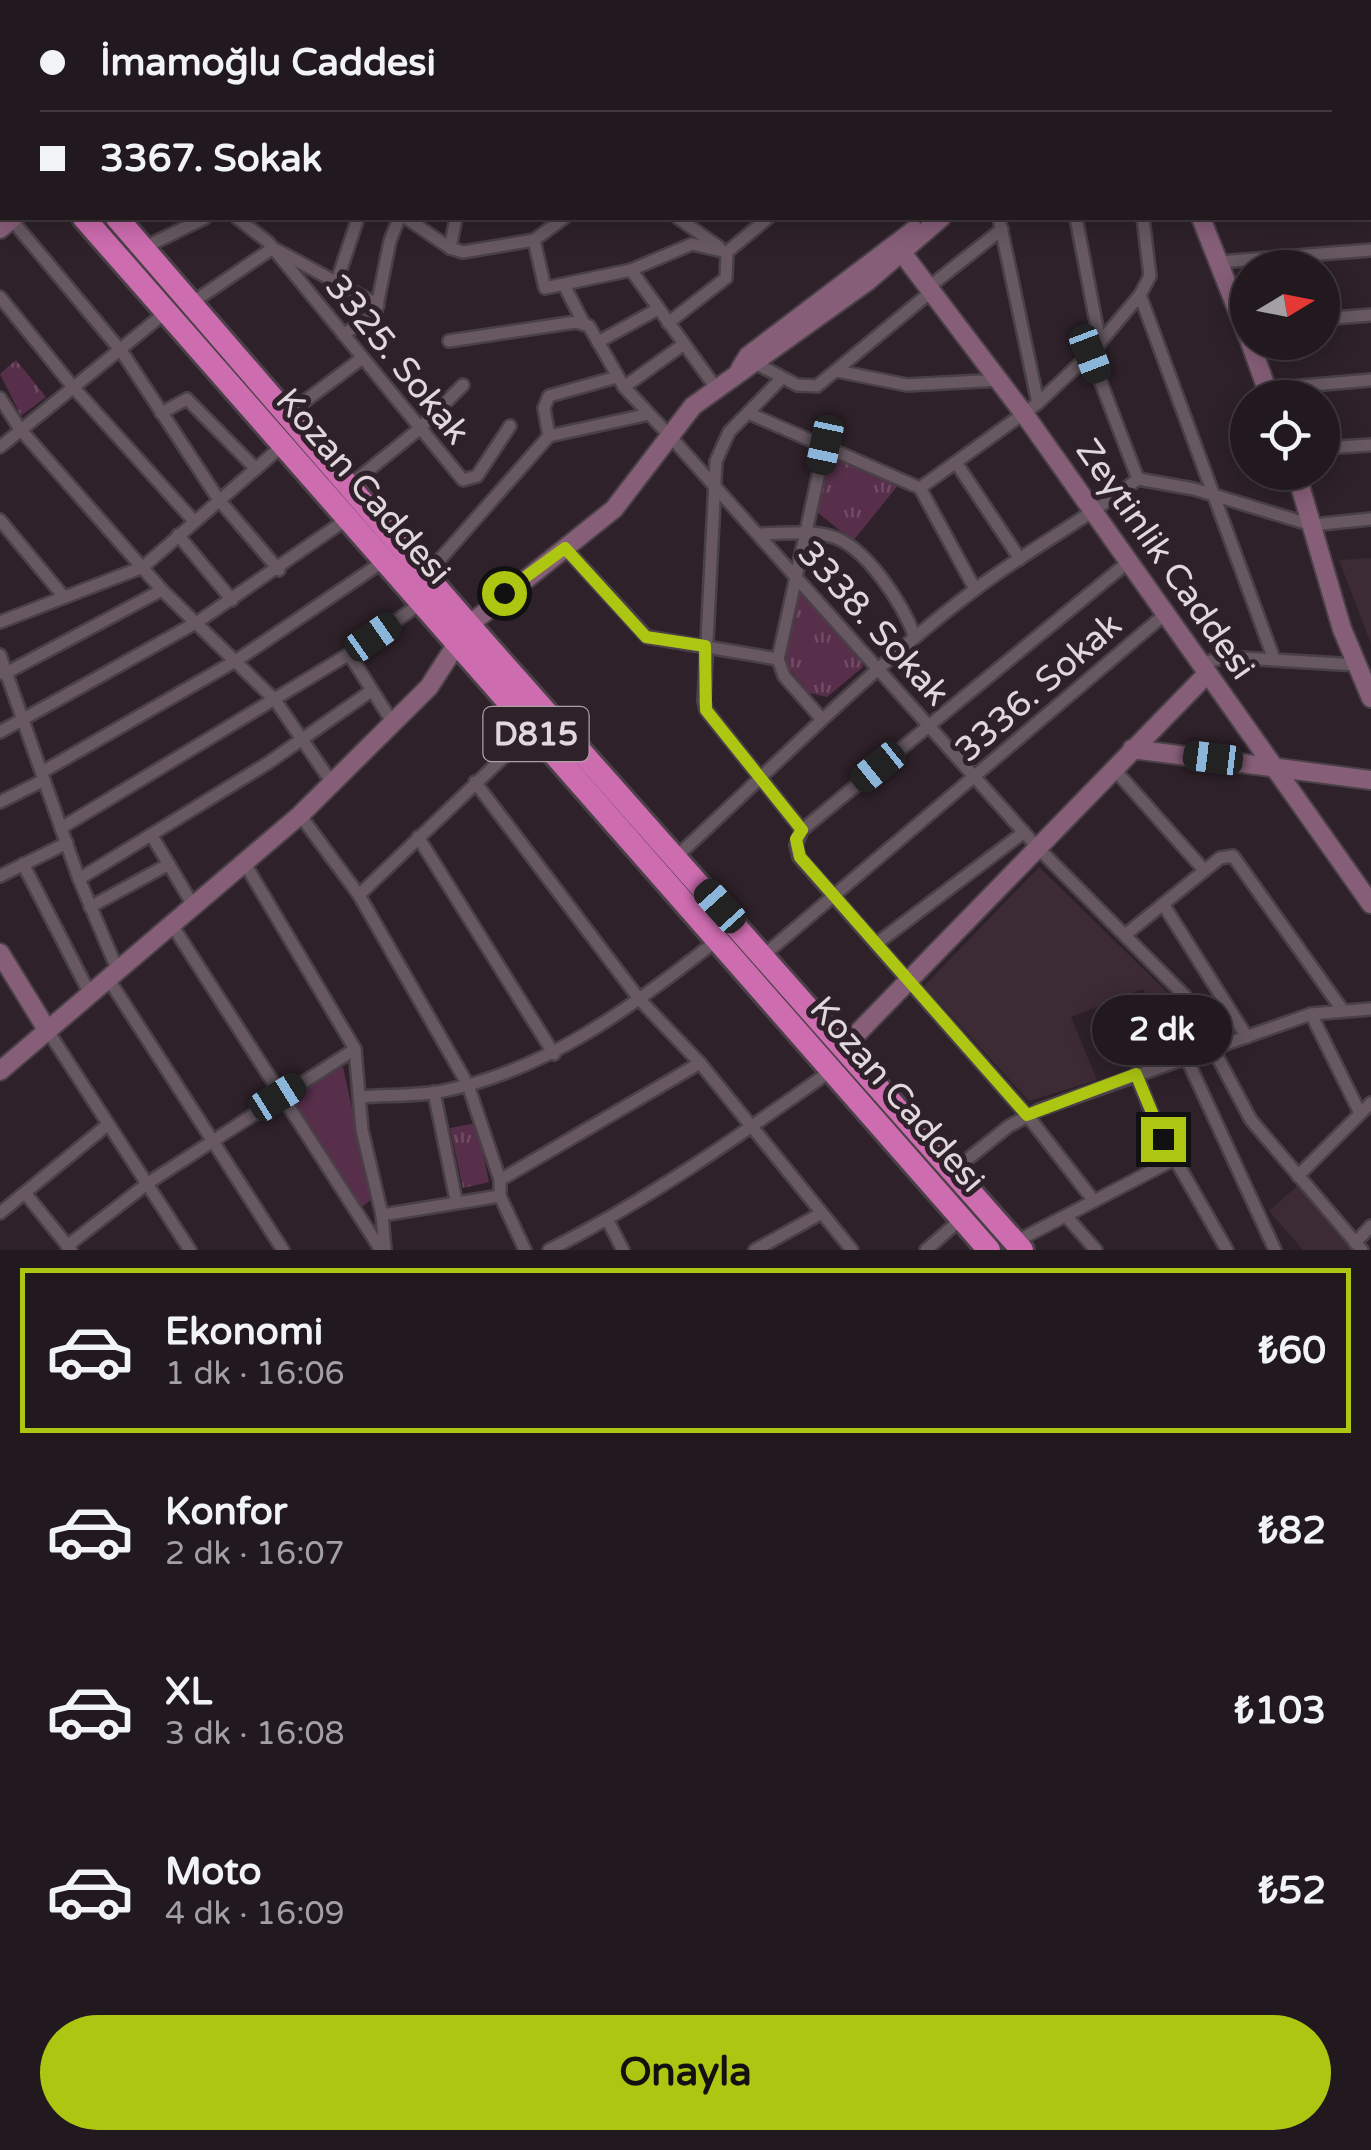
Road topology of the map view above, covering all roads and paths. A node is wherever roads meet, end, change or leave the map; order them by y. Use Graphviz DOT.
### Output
graph roads {
  1 [pos="86,220"];
  2 [pos="120,220"];
  3 [pos="240,220"];
  4 [pos="357,220"];
  5 [pos="402,220"];
  6 [pos="406,220"];
  7 [pos="456,220"];
  8 [pos="561,220"];
  9 [pos="681,220"];
  10 [pos="761,220"];
  11 [pos="1076,220"];
  12 [pos="1142,220"];
  13 [pos="1203,220"];
  14 [pos="184,221"];
  15 [pos="8,222"];
  16 [pos="934,222"];
  17 [pos="1001,223"];
  18 [pos="534,240"];
  19 [pos="145,247"];
  20 [pos="273,248"];
  21 [pos="450,248"];
  22 [pos="1371,250"];
  23 [pos="727,252"];
  24 [pos="903,254"];
  25 [pos="1219,262"];
  26 [pos="631,270"];
  27 [pos="337,281"];
  28 [pos="564,286"];
  29 [pos="931,289"];
  30 [pos="1230,290"];
  31 [pos="0,296"];
  32 [pos="1140,296"];
  33 [pos="193,302"];
  34 [pos="378,305"];
  35 [pos="658,309"];
  36 [pos="166,312"];
  37 [pos="1371,315"];
  38 [pos="1340,318"];
  39 [pos="583,322"];
  40 [pos="668,323"];
  41 [pos="343,334"];
  42 [pos="449,341"];
  43 [pos="598,342"];
  44 [pos="1100,343"];
  45 [pos="684,344"];
  46 [pos="122,352"];
  47 [pos="1090,354"];
  48 [pos="362,359"];
  49 [pos="749,367"];
  50 [pos="837,371"];
  51 [pos="781,378"];
  52 [pos="1000,380"];
  53 [pos="1371,380"];
  54 [pos="620,382"];
  55 [pos="1340,384"];
  56 [pos="463,385"];
  57 [pos="74,387"];
  58 [pos="716,388"];
  59 [pos="0,398"];
  60 [pos="1031,409"];
  61 [pos="288,412"];
  62 [pos="161,413"];
  63 [pos="748,413"];
  64 [pos="645,415"];
  65 [pos="510,426"];
  66 [pos="20,429"];
  67 [pos="418,430"];
  68 [pos="668,434"];
  69 [pos="549,436"];
  70 [pos="825,445"];
  71 [pos="1371,445"];
  72 [pos="282,446"];
  73 [pos="0,447"];
  74 [pos="1340,447"];
  75 [pos="956,464"];
  76 [pos="256,469"];
  77 [pos="1138,480"];
  78 [pos="712,484"];
  79 [pos="350,485"];
  80 [pos="920,488"];
  81 [pos="1301,490"];
  82 [pos="1216,495"];
  83 [pos="218,500"];
  84 [pos="1092,514"];
  85 [pos="1371,519"];
  86 [pos="0,520"];
  87 [pos="193,520"];
  88 [pos="348,520"];
  89 [pos="1312,525"];
  90 [pos="758,534"];
  91 [pos="806,534"];
  92 [pos="178,535"];
  93 [pos="565,548"];
  94 [pos="1020,558"];
  95 [pos="384,561"];
  96 [pos="1127,563"];
  97 [pos="142,567"];
  98 [pos="278,570"];
  99 [pos="426,575"];
  100 [pos="796,577"];
  101 [pos="975,589"];
  102 [pos="162,590"];
  103 [pos="64,597"];
  104 [pos="232,600"];
  105 [pos="420,604"];
  106 [pos="1164,615"];
  107 [pos="199,621"];
  108 [pos="0,622"];
  109 [pos="463,635"];
  110 [pos="915,638"];
  111 [pos="705,646"];
  112 [pos="349,654"];
  113 [pos="0,655"];
  114 [pos="778,659"];
  115 [pos="1274,659"];
  116 [pos="237,660"];
  117 [pos="1357,666"];
  118 [pos="878,669"];
  119 [pos="1203,669"];
  120 [pos="4,674"];
  121 [pos="371,691"];
  122 [pos="1371,698"];
  123 [pos="275,700"];
  124 [pos="820,717"];
  125 [pos="23,721"];
  126 [pos="393,722"];
  127 [pos="929,726"];
  128 [pos="532,730"];
  129 [pos="0,732"];
  130 [pos="303,738"];
  131 [pos="1132,749"];
  132 [pos="1274,766"];
  133 [pos="1114,769"];
  134 [pos="43,776"];
  135 [pos="975,777"];
  136 [pos="761,778"];
  137 [pos="1371,780"];
  138 [pos="476,782"];
  139 [pos="332,783"];
  140 [pos="0,802"];
  141 [pos="300,815"];
  142 [pos="61,828"];
  143 [pos="802,830"];
  144 [pos="1024,832"];
  145 [pos="152,836"];
  146 [pos="418,838"];
  147 [pos="67,843"];
  148 [pos="1038,848"];
  149 [pos="676,857"];
  150 [pos="23,864"];
  151 [pos="169,864"];
  152 [pos="244,864"];
  153 [pos="1204,870"];
  154 [pos="0,876"];
  155 [pos="79,879"];
  156 [pos="359,895"];
  157 [pos="833,898"];
  158 [pos="193,904"];
  159 [pos="1162,904"];
  160 [pos="1371,904"];
  161 [pos="90,907"];
  162 [pos="172,924"];
  163 [pos="1125,935"];
  164 [pos="716,941"];
  165 [pos="876,944"];
  166 [pos="764,955"];
  167 [pos="3,965"];
  168 [pos="114,976"];
  169 [pos="911,980"];
  170 [pos="90,994"];
  171 [pos="640,1000"];
  172 [pos="1341,1008"];
  173 [pos="1369,1013"];
  174 [pos="1311,1014"];
  175 [pos="46,1028"];
  176 [pos="1247,1036"];
  177 [pos="844,1047"];
  178 [pos="355,1049"];
  179 [pos="1212,1049"];
  180 [pos="554,1054"];
  181 [pos="1186,1057"];
  182 [pos="700,1063"];
  183 [pos="832,1070"];
  184 [pos="0,1071"];
  185 [pos="1136,1074"];
  186 [pos="468,1085"];
  187 [pos="434,1092"];
  188 [pos="278,1097"];
  189 [pos="361,1097"];
  190 [pos="1371,1103"];
  191 [pos="1360,1113"];
  192 [pos="1027,1115"];
  193 [pos="106,1126"];
  194 [pos="752,1130"];
  195 [pos="212,1139"];
  196 [pos="1175,1160"];
  197 [pos="954,1170"];
  198 [pos="1298,1176"];
  199 [pos="500,1180"];
  200 [pos="148,1183"];
  201 [pos="26,1193"];
  202 [pos="500,1196"];
  203 [pos="456,1200"];
  204 [pos="1094,1201"];
  205 [pos="0,1212"];
  206 [pos="382,1214"];
  207 [pos="820,1214"];
  208 [pos="1066,1216"];
  209 [pos="961,1219"];
  210 [pos="608,1220"];
  211 [pos="1371,1226"];
  212 [pos="1018,1246"];
  213 [pos="1359,1246"];
  214 [pos="69,1248"];
  215 [pos="190,1250"];
  216 [pos="283,1250"];
  217 [pos="383,1250"];
  218 [pos="525,1250"];
  219 [pos="550,1250"];
  220 [pos="622,1250"];
  221 [pos="755,1250"];
  222 [pos="852,1250"];
  223 [pos="926,1250"];
  224 [pos="989,1250"];
  225 [pos="1096,1250"];
  226 [pos="1227,1250"];
  227 [pos="1275,1250"];
  1 -- 36 [label="highway, Kozan Caddesi / D815"];
  2 -- 19 [label="highway, Kozan Caddesi / D815"];
  3 -- 20 [label="street, 3325. Sokak"];
  4 -- 27 [label="street"];
  5 -- 34 [label="street"];
  6 -- 21 [label="street"];
  7 -- 21 [label="street"];
  8 -- 18 [label="street"];
  9 -- 23 [label="street"];
  10 -- 23 [label="street"];
  11 -- 44 [label="street"];
  12 -- 32 [label="street"];
  13 -- 25 [label="main road"];
  14 -- 19 [label="street"];
  15 -- 46 [label="street"];
  16 -- 24 [label="main road"];
  16 -- 49 [label="main road"];
  17 -- 29 [label="street"];
  17 -- 60 [label="street"];
  18 -- 21 [label="street"];
  18 -- 28 [label="street, 3338. Sokak"];
  19 -- 33 [label="highway, Kozan Caddesi / D815"];
  20 -- 27 [label="street"];
  20 -- 33 [label="street"];
  20 -- 41 [label="street, 3325. Sokak"];
  22 -- 25 [label="street"];
  23 -- 26 [label="street"];
  23 -- 40 [label="street"];
  24 -- 29 [label="main road, Zeytinlik Caddesi"];
  24 -- 49 [label="main road"];
  25 -- 30 [label="main road"];
  26 -- 28 [label="street"];
  26 -- 35 [label="street"];
  27 -- 34 [label="street"];
  28 -- 39 [label="street, 3338. Sokak"];
  29 -- 50 [label="street"];
  29 -- 52 [label="main road, Zeytinlik Caddesi"];
  31 -- 57 [label="street"];
  32 -- 44 [label="street"];
  32 -- 82 [label="street"];
  33 -- 61 [label="highway, Kozan Caddesi / D815"];
  34 -- 41 [label="street"];
  35 -- 40 [label="street"];
  35 -- 43 [label="street"];
  36 -- 46 [label="street"];
  36 -- 72 [label="highway, Kozan Caddesi / D815"];
  37 -- 38 [label="street"];
  39 -- 42 [label="street"];
  39 -- 43 [label="street, 3338. Sokak"];
  40 -- 45 [label="street"];
  41 -- 48 [label="street, 3325. Sokak"];
  43 -- 54 [label="street, 3338. Sokak"];
  44 -- 47 [label="street"];
  45 -- 54 [label="street"];
  45 -- 58 [label="street"];
  46 -- 57 [label="street"];
  46 -- 62 [label="street"];
  47 -- 60 [label="street"];
  47 -- 77 [label="street"];
  48 -- 61 [label="street"];
  48 -- 67 [label="street, 3325. Sokak"];
  49 -- 51 [label="street"];
  49 -- 58 [label="main road"];
  50 -- 51 [label="street"];
  50 -- 52 [label="street"];
  51 -- 63 [label="street"];
  52 -- 60 [label="main road, Zeytinlik Caddesi"];
  53 -- 55 [label="street"];
  54 -- 64 [label="street, 3338. Sokak"];
  54 -- 69 [label="street"];
  56 -- 67 [label="street"];
  57 -- 66 [label="street"];
  57 -- 87 [label="street"];
  58 -- 68 [label="main road"];
  59 -- 66 [label="street"];
  60 -- 75 [label="street"];
  60 -- 84 [label="main road, Zeytinlik Caddesi"];
  61 -- 79 [label="highway, Kozan Caddesi / D815"];
  62 -- 76 [label="street"];
  62 -- 83 [label="street"];
  63 -- 70 [label="street"];
  63 -- 78 [label="street"];
  64 -- 68 [label="street, 3338. Sokak"];
  64 -- 69 [label="street"];
  65 -- 67 [label="street, 3325. Sokak"];
  66 -- 73 [label="street"];
  66 -- 97 [label="street"];
  67 -- 79 [label="street"];
  68 -- 78 [label="street, 3338. Sokak"];
  68 -- 93 [label="main road"];
  69 -- 99 [label="street"];
  70 -- 80 [label="street"];
  70 -- 91 [label="street"];
  71 -- 74 [label="street"];
  72 -- 76 [label="street"];
  72 -- 88 [label="highway, Kozan Caddesi / D815"];
  75 -- 80 [label="street"];
  75 -- 94 [label="street"];
  76 -- 83 [label="street"];
  77 -- 82 [label="street"];
  77 -- 84 [label="street"];
  78 -- 90 [label="street, 3338. Sokak"];
  78 -- 111 [label="street"];
  79 -- 99 [label="highway, Kozan Caddesi / D815"];
  80 -- 101 [label="street"];
  81 -- 89 [label="main road"];
  82 -- 89 [label="street"];
  82 -- 115 [label="street"];
  83 -- 87 [label="street"];
  83 -- 98 [label="street"];
  84 -- 94 [label="street"];
  84 -- 96 [label="main road, Zeytinlik Caddesi"];
  85 -- 89 [label="street"];
  86 -- 103 [label="street"];
  87 -- 92 [label="street"];
  88 -- 95 [label="highway, Kozan Caddesi / D815"];
  88 -- 98 [label="street"];
  89 -- 117 [label="main road"];
  90 -- 91 [label="street"];
  90 -- 100 [label="street, 3338. Sokak"];
  91 -- 100 [label="street"];
  91 -- 110 [label="street"];
  92 -- 97 [label="street"];
  92 -- 104 [label="street"];
  93 -- 109 [label="main road"];
  93 -- 111 [label="street"];
  94 -- 101 [label="street"];
  95 -- 105 [label="highway, Kozan Caddesi / D815"];
  95 -- 116 [label="street"];
  96 -- 106 [label="main road, Zeytinlik Caddesi"];
  96 -- 127 [label="street"];
  97 -- 102 [label="street"];
  97 -- 103 [label="street"];
  98 -- 104 [label="street"];
  99 -- 109 [label="highway, Kozan Caddesi / D815"];
  100 -- 114 [label="street"];
  100 -- 118 [label="street, 3338. Sokak"];
  101 -- 110 [label="street"];
  102 -- 107 [label="street"];
  102 -- 120 [label="street"];
  103 -- 108 [label="street"];
  104 -- 107 [label="street"];
  105 -- 109 [label="highway, Kozan Caddesi / D815"];
  105 -- 112 [label="street"];
  106 -- 119 [label="main road, Zeytinlik Caddesi"];
  106 -- 135 [label="street, 3336. Sokak"];
  107 -- 116 [label="street"];
  107 -- 125 [label="street"];
  109 -- 126 [label="main road"];
  109 -- 128 [label="highway, Kozan Caddesi / D815"];
  109 -- 149 [label="highway, Kozan Caddesi / D815"];
  110 -- 118 [label="street"];
  111 -- 114 [label="street"];
  111 -- 136 [label="street"];
  112 -- 121 [label="street"];
  112 -- 123 [label="street"];
  113 -- 120 [label="street"];
  114 -- 124 [label="street"];
  115 -- 117 [label="street"];
  115 -- 119 [label="street"];
  116 -- 123 [label="street"];
  116 -- 134 [label="street"];
  117 -- 122 [label="main road"];
  118 -- 124 [label="street"];
  118 -- 127 [label="street, 3338. Sokak"];
  119 -- 131 [label="main road"];
  119 -- 132 [label="main road, Zeytinlik Caddesi"];
  120 -- 125 [label="street"];
  121 -- 126 [label="street"];
  121 -- 130 [label="street"];
  123 -- 130 [label="street"];
  123 -- 142 [label="street"];
  124 -- 136 [label="street"];
  125 -- 129 [label="street"];
  125 -- 134 [label="street"];
  126 -- 139 [label="main road"];
  127 -- 135 [label="street, 3338. Sokak"];
  127 -- 143 [label="street"];
  128 -- 138 [label="street"];
  128 -- 164 [label="highway, Kozan Caddesi / D815"];
  130 -- 139 [label="street"];
  130 -- 145 [label="street"];
  131 -- 132 [label="main road"];
  131 -- 133 [label="main road"];
  132 -- 137 [label="main road"];
  132 -- 160 [label="main road, Zeytinlik Caddesi"];
  133 -- 148 [label="main road"];
  133 -- 153 [label="street"];
  134 -- 140 [label="street"];
  134 -- 142 [label="street"];
  135 -- 144 [label="street, 3338. Sokak"];
  135 -- 157 [label="street, 3336. Sokak"];
  136 -- 143 [label="street"];
  136 -- 149 [label="street"];
  138 -- 146 [label="street"];
  138 -- 171 [label="street"];
  139 -- 141 [label="main road"];
  141 -- 152 [label="main road"];
  141 -- 156 [label="street"];
  142 -- 147 [label="street"];
  143 -- 157 [label="street"];
  144 -- 148 [label="street, 3338. Sokak"];
  144 -- 165 [label="street"];
  145 -- 151 [label="street"];
  145 -- 155 [label="street"];
  146 -- 156 [label="street"];
  146 -- 180 [label="street"];
  147 -- 150 [label="street"];
  147 -- 155 [label="street"];
  148 -- 163 [label="street, 3338. Sokak"];
  148 -- 169 [label="main road"];
  149 -- 166 [label="highway, Kozan Caddesi / D815"];
  150 -- 154 [label="street"];
  150 -- 170 [label="street"];
  151 -- 158 [label="street"];
  151 -- 161 [label="street"];
  152 -- 158 [label="main road"];
  152 -- 178 [label="street"];
  153 -- 159 [label="street"];
  153 -- 172 [label="street"];
  155 -- 161 [label="street"];
  156 -- 186 [label="street"];
  157 -- 165 [label="street"];
  157 -- 166 [label="street, 3336. Sokak"];
  158 -- 162 [label="main road"];
  159 -- 163 [label="street"];
  159 -- 176 [label="street"];
  161 -- 168 [label="street"];
  162 -- 168 [label="main road"];
  162 -- 188 [label="street"];
  163 -- 179 [label="street, 3338. Sokak"];
  164 -- 171 [label="street"];
  164 -- 183 [label="highway, Kozan Caddesi / D815"];
  165 -- 169 [label="street"];
  166 -- 177 [label="highway, Kozan Caddesi / D815"];
  167 -- 175 [label="main road"];
  168 -- 170 [label="main road"];
  168 -- 195 [label="street"];
  169 -- 177 [label="main road"];
  169 -- 192 [label="street"];
  170 -- 175 [label="main road"];
  171 -- 180 [label="street"];
  171 -- 182 [label="street"];
  172 -- 173 [label="street"];
  172 -- 174 [label="street"];
  174 -- 176 [label="street"];
  174 -- 191 [label="street"];
  175 -- 184 [label="main road"];
  175 -- 193 [label="street"];
  176 -- 179 [label="street"];
  177 -- 197 [label="highway, Kozan Caddesi / D815"];
  178 -- 188 [label="street"];
  178 -- 189 [label="street"];
  179 -- 181 [label="street"];
  179 -- 198 [label="street, 3338. Sokak"];
  180 -- 186 [label="street"];
  181 -- 185 [label="street"];
  181 -- 227 [label="street"];
  182 -- 194 [label="street"];
  182 -- 199 [label="street"];
  183 -- 194 [label="street"];
  183 -- 209 [label="highway, Kozan Caddesi / D815"];
  185 -- 192 [label="street"];
  185 -- 196 [label="street"];
  186 -- 187 [label="street"];
  186 -- 199 [label="street"];
  187 -- 189 [label="street"];
  187 -- 203 [label="street"];
  188 -- 195 [label="street"];
  188 -- 217 [label="street"];
  189 -- 206 [label="street"];
  190 -- 191 [label="street"];
  191 -- 198 [label="street"];
  192 -- 197 [label="street"];
  192 -- 204 [label="street"];
  193 -- 200 [label="street"];
  193 -- 201 [label="street"];
  194 -- 207 [label="street"];
  194 -- 210 [label="street"];
  195 -- 200 [label="street"];
  195 -- 216 [label="street"];
  196 -- 204 [label="street"];
  196 -- 226 [label="street"];
  197 -- 212 [label="highway, Kozan Caddesi / D815"];
  198 -- 213 [label="street, 3338. Sokak"];
  199 -- 202 [label="street"];
  200 -- 214 [label="street"];
  200 -- 215 [label="street"];
  201 -- 205 [label="street"];
  201 -- 214 [label="street"];
  202 -- 203 [label="street"];
  202 -- 218 [label="street"];
  203 -- 206 [label="street"];
  204 -- 208 [label="street"];
  206 -- 217 [label="street"];
  207 -- 221 [label="street"];
  207 -- 222 [label="street"];
  208 -- 212 [label="street"];
  208 -- 225 [label="street"];
  209 -- 223 [label="street"];
  209 -- 224 [label="highway, Kozan Caddesi / D815"];
  210 -- 219 [label="street"];
  210 -- 220 [label="street"];
  211 -- 213 [label="street"];
}
